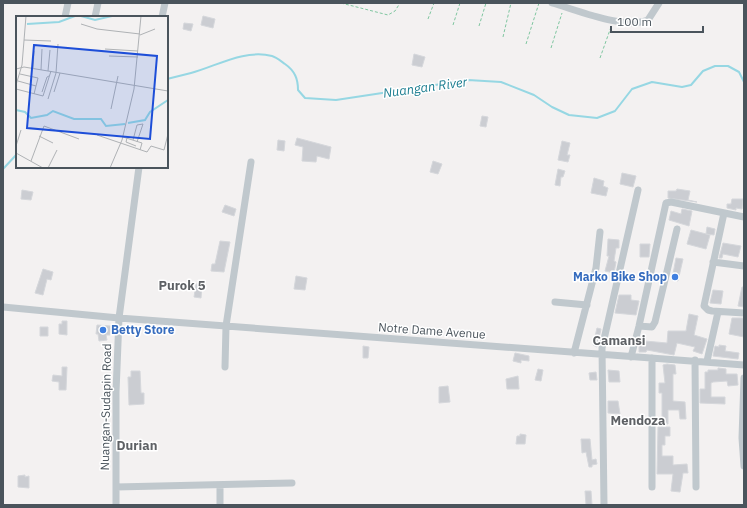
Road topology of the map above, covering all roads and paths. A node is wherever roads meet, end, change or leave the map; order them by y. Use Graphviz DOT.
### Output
graph roads {
  1 [pos="68,3"];
  2 [pos="98,3"];
  3 [pos="165,3"];
  4 [pos="341,3"];
  5 [pos="400,3"];
  6 [pos="434,3"];
  7 [pos="460,3"];
  8 [pos="486,3"];
  9 [pos="511,3"];
  10 [pos="539,3"];
  11 [pos="552,3"];
  12 [pos="659,3"];
  13 [pos="564,6"];
  14 [pos="65,16"];
  15 [pos="95,16"];
  16 [pos="162,16"];
  17 [pos="428,19"];
  18 [pos="613,21"];
  19 [pos="453,25"];
  20 [pos="480,26"];
  21 [pos="503,37"];
  22 [pos="526,44"];
  23 [pos="551,48"];
  24 [pos="600,58"];
  25 [pos="251,162"];
  26 [pos="139,168"];
  27 [pos="638,190"];
  28 [pos="724,213"];
  29 [pos="744,217"];
  30 [pos="677,229"];
  31 [pos="600,232"];
  32 [pos="713,262"];
  33 [pos="744,266"];
  34 [pos="555,302"];
  35 [pos="587,305"];
  36 [pos="3,307"];
  37 [pos="718,312"];
  38 [pos="744,314"];
  39 [pos="119,318"];
  40 [pos="226,326"];
  41 [pos="639,326"];
  42 [pos="574,353"];
  43 [pos="602,355"];
  44 [pos="631,357"];
  45 [pos="652,358"];
  46 [pos="695,360"];
  47 [pos="707,361"];
  48 [pos="744,365"];
  49 [pos="225,367"];
  50 [pos="744,378"];
  51 [pos="744,466"];
  52 [pos="292,483"];
  53 [pos="220,485"];
  54 [pos="652,487"];
  55 [pos="696,487"];
  56 [pos="116,488"];
  57 [pos="116,505"];
  58 [pos="220,505"];
  59 [pos="604,505"];
  1 -- 14 [label="street"];
  2 -- 15 [label="street"];
  3 -- 16 [label="street"];
  4 -- 5 [label="path"];
  6 -- 17 [label="path"];
  7 -- 19 [label="path"];
  8 -- 20 [label="path"];
  9 -- 21 [label="path"];
  10 -- 22 [label="path"];
  11 -- 13 [label="street"];
  12 -- 18 [label="street"];
  13 -- 18 [label="street"];
  13 -- 23 [label="path"];
  18 -- 24 [label="path"];
  25 -- 40 [label="street"];
  26 -- 39 [label="street, Nuangan-Sudapin Road"];
  27 -- 43 [label="street"];
  28 -- 29 [label="street"];
  28 -- 32 [label="street"];
  28 -- 41 [label="street"];
  30 -- 41 [label="street"];
  31 -- 35 [label="street"];
  32 -- 33 [label="street"];
  32 -- 37 [label="street"];
  34 -- 35 [label="street"];
  35 -- 42 [label="street"];
  36 -- 39 [label="street, Notre Dame Avenue"];
  37 -- 38 [label="street"];
  37 -- 47 [label="street"];
  39 -- 40 [label="street, Notre Dame Avenue"];
  39 -- 56 [label="street, Nuangan-Sudapin Road"];
  40 -- 42 [label="street, Notre Dame Avenue"];
  40 -- 49 [label="street"];
  41 -- 44 [label="street"];
  42 -- 43 [label="street, Notre Dame Avenue"];
  43 -- 44 [label="street, Notre Dame Avenue"];
  43 -- 59 [label="street"];
  44 -- 45 [label="street, Notre Dame Avenue"];
  45 -- 46 [label="street, Notre Dame Avenue"];
  45 -- 54 [label="street"];
  46 -- 47 [label="street, Notre Dame Avenue"];
  46 -- 55 [label="street"];
  47 -- 48 [label="street, Notre Dame Avenue"];
  50 -- 51 [label="street"];
  52 -- 53 [label="street"];
  53 -- 56 [label="street"];
  53 -- 58 [label="street"];
  56 -- 57 [label="street, Nuangan-Sudapin Road"];
}
